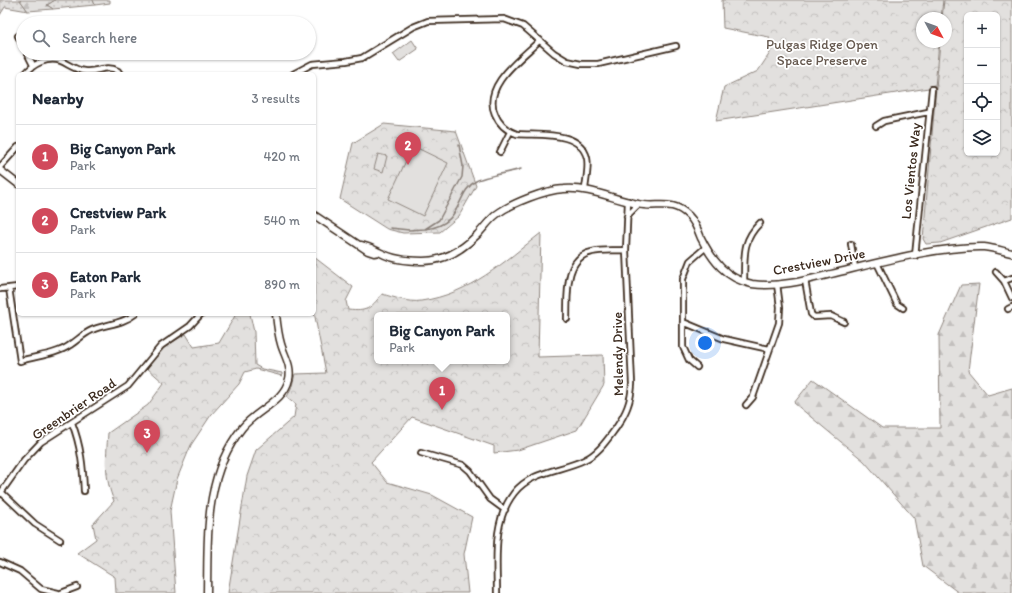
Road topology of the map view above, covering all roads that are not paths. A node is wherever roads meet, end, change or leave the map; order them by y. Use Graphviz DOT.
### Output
graph roads {
  1 [pos="540,40"];
  2 [pos="676,46"];
  3 [pos="30,60"];
  4 [pos="47,60"];
  5 [pos="47,60"];
  6 [pos="59,60"];
  7 [pos="59,60"];
  8 [pos="33,65"];
  9 [pos="27,72"];
  10 [pos="119,72"];
  11 [pos="296,72"];
  12 [pos="932,89"];
  13 [pos="928,112"];
  14 [pos="876,126"];
  15 [pos="510,132"];
  16 [pos="16,149"];
  17 [pos="500,152"];
  18 [pos="0,169"];
  19 [pos="16,182"];
  20 [pos="584,189"];
  21 [pos="628,201"];
  22 [pos="638,204"];
  23 [pos="316,216"];
  24 [pos="627,216"];
  25 [pos="760,223"];
  26 [pos="851,244"];
  27 [pos="706,247"];
  28 [pos="626,250"];
  29 [pos="1012,253"];
  30 [pos="915,256"];
  31 [pos="877,263"];
  32 [pos="855,268"];
  33 [pos="996,272"];
  34 [pos="1012,278"];
  35 [pos="805,280"];
  36 [pos="1004,281"];
  37 [pos="744,282"];
  38 [pos="777,284"];
  39 [pos="16,287"];
  40 [pos="9,288"];
  41 [pos="0,289"];
  42 [pos="1012,298"];
  43 [pos="903,308"];
  44 [pos="132,316"];
  45 [pos="199,316"];
  46 [pos="276,316"];
  47 [pos="567,319"];
  48 [pos="683,322"];
  49 [pos="844,322"];
  50 [pos="769,349"];
  51 [pos="697,367"];
  52 [pos="746,405"];
  53 [pos="72,423"];
  54 [pos="421,453"];
  55 [pos="84,491"];
  56 [pos="1,493"];
  57 [pos="505,510"];
  58 [pos="60,540"];
  59 [pos="0,562"];
  60 [pos="77,587"];
  61 [pos="59,593"];
  62 [pos="206,593"];
  63 [pos="497,593"];
  1 -- 2 [label="street"];
  1 -- 11 [label="street"];
  1 -- 15 [label="street"];
  3 -- 8 [label="street"];
  4 -- 7 [label="street"];
  5 -- 8 [label="street"];
  6 -- 10 [label="street"];
  8 -- 9 [label="street"];
  12 -- 13 [label="street, Los Vientos Way"];
  13 -- 14 [label="street"];
  13 -- 30 [label="street, Los Vientos Way"];
  15 -- 17 [label="street"];
  15 -- 20 [label="street"];
  16 -- 18 [label="street"];
  18 -- 19 [label="street"];
  20 -- 21 [label="street, Crestview Drive"];
  20 -- 23 [label="street, Crestview Drive"];
  21 -- 22 [label="street, Crestview Drive"];
  21 -- 24 [label="street, Melendy Drive"];
  22 -- 24 [label="street"];
  22 -- 27 [label="street, Crestview Drive"];
  24 -- 28 [label="street, Melendy Drive"];
  25 -- 37 [label="street"];
  26 -- 32 [label="street"];
  27 -- 37 [label="street, Crestview Drive"];
  27 -- 48 [label="street"];
  28 -- 47 [label="street"];
  28 -- 57 [label="street, Melendy Drive"];
  29 -- 30 [label="street, Crestview Drive"];
  30 -- 31 [label="street, Crestview Drive"];
  31 -- 32 [label="street, Crestview Drive"];
  31 -- 43 [label="street"];
  32 -- 35 [label="street, Crestview Drive"];
  33 -- 36 [label="street"];
  34 -- 36 [label="street"];
  35 -- 38 [label="street, Crestview Drive"];
  35 -- 49 [label="street"];
  36 -- 42 [label="street"];
  37 -- 38 [label="street, Crestview Drive"];
  38 -- 50 [label="street"];
  39 -- 40 [label="street"];
  40 -- 41 [label="street"];
  40 -- 44 [label="street"];
  45 -- 53 [label="street, Greenbrier Road"];
  46 -- 62 [label="street"];
  48 -- 50 [label="street"];
  48 -- 51 [label="street"];
  50 -- 52 [label="street"];
  53 -- 55 [label="street"];
  53 -- 56 [label="street, Greenbrier Road"];
  54 -- 57 [label="street"];
  56 -- 58 [label="street"];
  57 -- 63 [label="street, Melendy Drive"];
  59 -- 61 [label="street"];
  60 -- 61 [label="street"];
}
